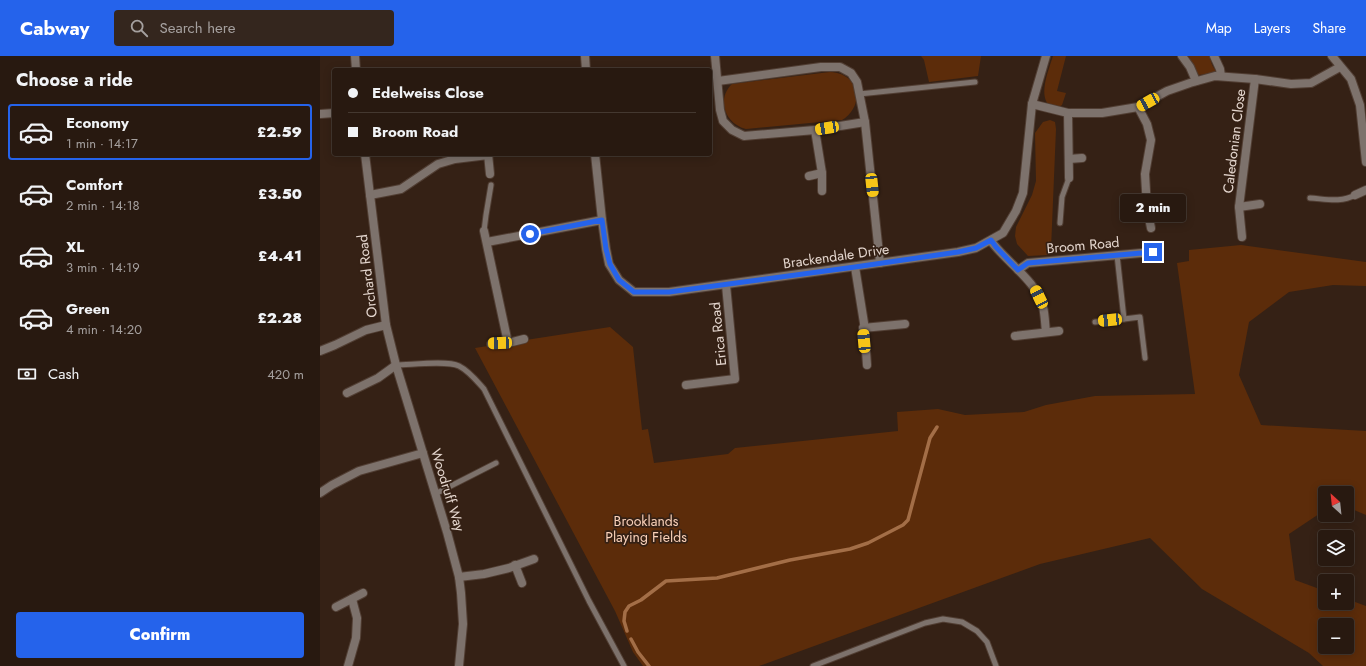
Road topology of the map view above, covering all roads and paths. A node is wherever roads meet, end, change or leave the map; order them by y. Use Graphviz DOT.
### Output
graph roads {
  1 [pos="354,56"];
  2 [pos="585,56"];
  3 [pos="715,56"];
  4 [pos="1046,56"];
  5 [pos="1182,56"];
  6 [pos="1214,56"];
  7 [pos="1332,56"];
  8 [pos="1340,66"];
  9 [pos="356,68"];
  10 [pos="586,68"];
  11 [pos="1221,76"];
  12 [pos="1255,79"];
  13 [pos="718,81"];
  14 [pos="1196,81"];
  15 [pos="975,82"];
  16 [pos="859,94"];
  17 [pos="1032,104"];
  18 [pos="1138,107"];
  19 [pos="332,113"];
  20 [pos="1068,113"];
  21 [pos="320,114"];
  22 [pos="865,122"];
  23 [pos="815,130"];
  24 [pos="365,156"];
  25 [pos="480,156"];
  26 [pos="488,156"];
  27 [pos="595,156"];
  28 [pos="1082,158"];
  29 [pos="1069,159"];
  30 [pos="1366,162"];
  31 [pos="822,172"];
  32 [pos="490,174"];
  33 [pos="809,176"];
  34 [pos="1069,178"];
  35 [pos="492,185"];
  36 [pos="1366,190"];
  37 [pos="822,191"];
  38 [pos="370,195"];
  39 [pos="1355,195"];
  40 [pos="1310,198"];
  41 [pos="1260,204"];
  42 [pos="1239,207"];
  43 [pos="1147,208"];
  44 [pos="1125,209"];
  45 [pos="602,220"];
  46 [pos="1060,223"];
  47 [pos="1150,228"];
  48 [pos="484,231"];
  49 [pos="1242,237"];
  50 [pos="991,240"];
  51 [pos="487,242"];
  52 [pos="1153,252"];
  53 [pos="1117,255"];
  54 [pos="880,263"];
  55 [pos="855,267"];
  56 [pos="1018,270"];
  57 [pos="726,285"];
  58 [pos="1124,319"];
  59 [pos="1096,322"];
  60 [pos="905,324"];
  61 [pos="386,325"];
  62 [pos="863,328"];
  63 [pos="1059,331"];
  64 [pos="1046,332"];
  65 [pos="1015,336"];
  66 [pos="524,339"];
  67 [pos="508,343"];
  68 [pos="491,344"];
  69 [pos="320,351"];
  70 [pos="1145,358"];
  71 [pos="396,365"];
  72 [pos="867,365"];
  73 [pos="686,385"];
  74 [pos="347,394"];
  75 [pos="423,453"];
  76 [pos="496,463"];
  77 [pos="320,493"];
  78 [pos="436,494"];
  79 [pos="534,559"];
  80 [pos="515,566"];
  81 [pos="459,578"];
  82 [pos="522,583"];
  83 [pos="363,593"];
  84 [pos="352,599"];
  85 [pos="336,606"];
  86 [pos="348,666"];
  87 [pos="459,666"];
  88 [pos="624,666"];
  89 [pos="813,666"];
  90 [pos="996,666"];
  1 -- 9 [label="street"];
  2 -- 10 [label="street"];
  3 -- 13 [label="street"];
  4 -- 17 [label="street, Brackendale Drive"];
  5 -- 14 [label="street"];
  6 -- 11 [label="street"];
  7 -- 8 [label="street"];
  8 -- 12 [label="street"];
  8 -- 30 [label="street"];
  11 -- 12 [label="street"];
  11 -- 14 [label="street"];
  12 -- 42 [label="street, Caledonian Close"];
  13 -- 16 [label="street"];
  13 -- 23 [label="street"];
  14 -- 18 [label="street"];
  15 -- 16 [label="lane"];
  16 -- 22 [label="street"];
  17 -- 20 [label="street"];
  17 -- 50 [label="street, Brackendale Drive"];
  18 -- 20 [label="street"];
  18 -- 43 [label="street"];
  19 -- 21 [label="street"];
  20 -- 29 [label="street"];
  22 -- 23 [label="street"];
  22 -- 54 [label="street"];
  23 -- 31 [label="street"];
  24 -- 38 [label="street, Orchard Road"];
  25 -- 38 [label="street"];
  26 -- 32 [label="street"];
  27 -- 45 [label="street, Brackendale Drive"];
  28 -- 29 [label="street"];
  29 -- 34 [label="street"];
  31 -- 33 [label="street"];
  31 -- 37 [label="street"];
  34 -- 46 [label="lane"];
  35 -- 48 [label="lane"];
  36 -- 39 [label="street"];
  38 -- 61 [label="street, Orchard Road"];
  39 -- 40 [label="lane"];
  41 -- 42 [label="street, Caledonian Close"];
  42 -- 49 [label="street, Caledonian Close"];
  43 -- 44 [label="street"];
  43 -- 47 [label="street"];
  45 -- 51 [label="street"];
  45 -- 57 [label="street, Brackendale Drive"];
  48 -- 51 [label="street"];
  50 -- 54 [label="street, Brackendale Drive"];
  50 -- 56 [label="street"];
  51 -- 67 [label="street"];
  52 -- 53 [label="street, Broom Road"];
  53 -- 56 [label="street, Broom Road"];
  53 -- 58 [label="lane"];
  54 -- 55 [label="street, Brackendale Drive"];
  55 -- 57 [label="street, Brackendale Drive"];
  55 -- 62 [label="street"];
  56 -- 64 [label="street"];
  57 -- 73 [label="street, Erica Road"];
  58 -- 59 [label="lane"];
  58 -- 70 [label="lane"];
  60 -- 62 [label="street"];
  61 -- 69 [label="street, Orchard Road"];
  61 -- 71 [label="street, Woodruff Way"];
  62 -- 72 [label="street"];
  63 -- 64 [label="street"];
  64 -- 65 [label="street"];
  66 -- 67 [label="street"];
  67 -- 68 [label="street"];
  71 -- 74 [label="street"];
  71 -- 75 [label="street, Woodruff Way"];
  71 -- 88 [label="lane"];
  75 -- 77 [label="street"];
  75 -- 78 [label="street, Woodruff Way"];
  76 -- 78 [label="lane"];
  78 -- 81 [label="street, Woodruff Way"];
  79 -- 80 [label="street"];
  80 -- 81 [label="street"];
  80 -- 82 [label="street"];
  81 -- 87 [label="street, Woodruff Way"];
  83 -- 84 [label="street"];
  84 -- 85 [label="street"];
  84 -- 86 [label="street"];
  89 -- 90 [label="lane"];
}
